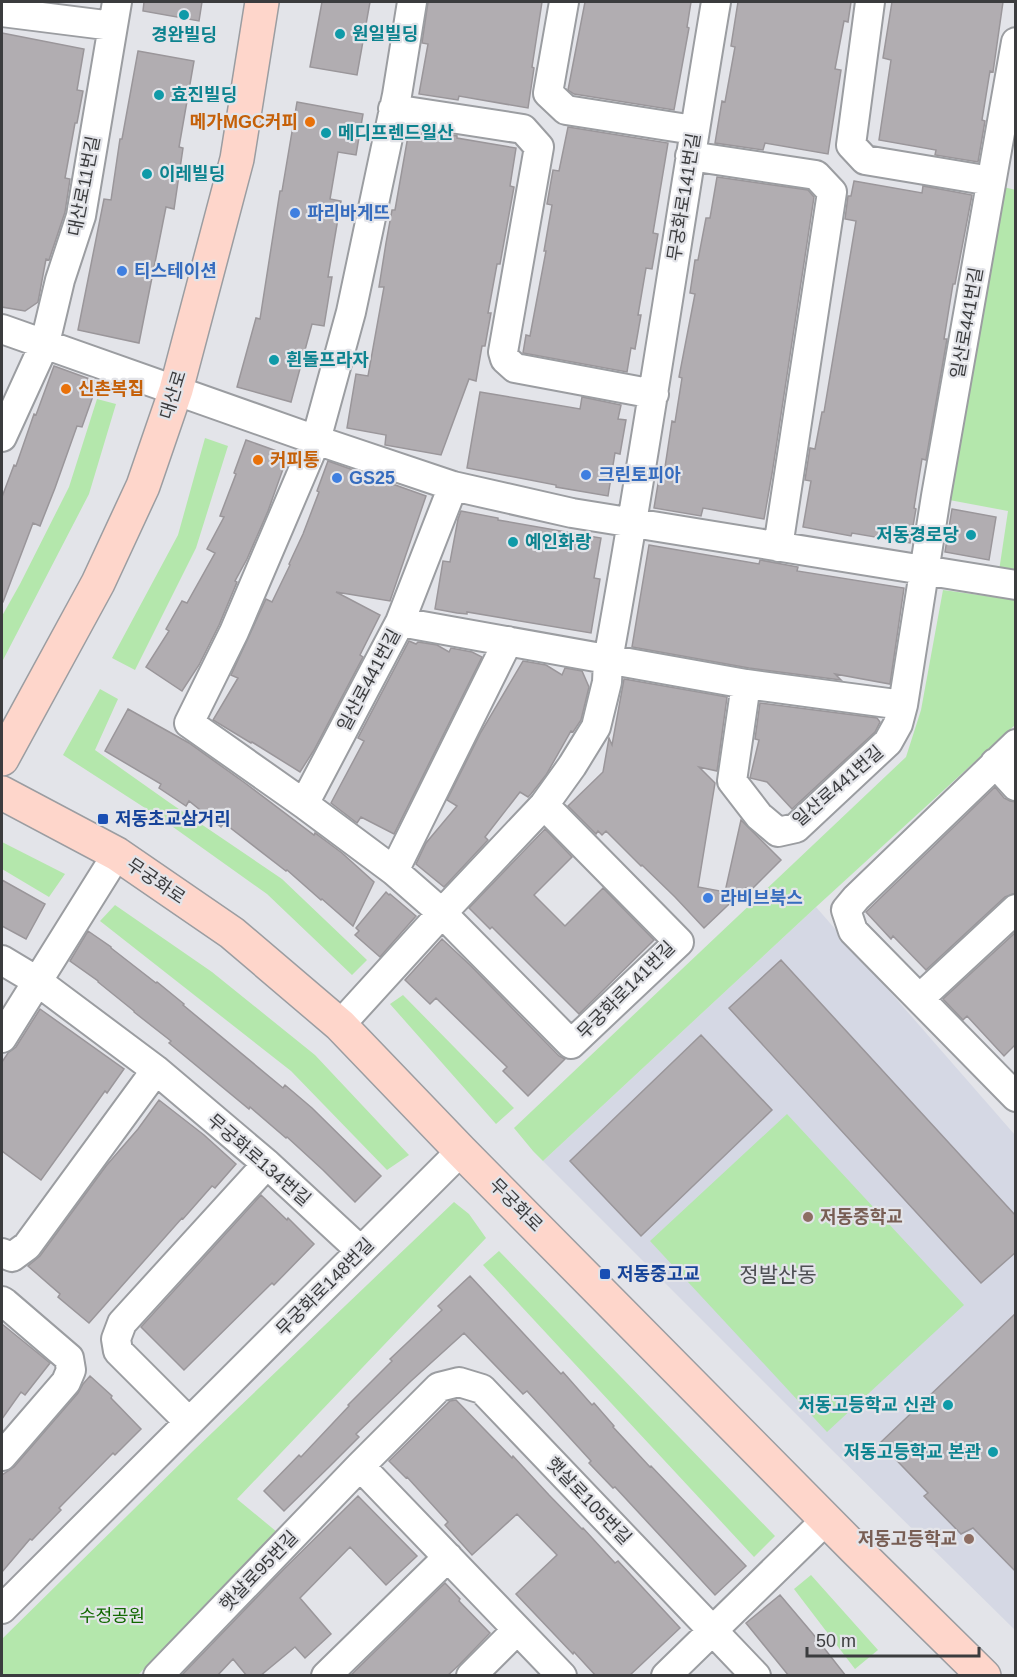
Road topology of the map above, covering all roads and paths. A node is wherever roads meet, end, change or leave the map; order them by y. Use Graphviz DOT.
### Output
graph roads {
  1 [pos="262,2"];
  2 [pos="412,2"];
  3 [pos="564,2"];
  4 [pos="716,2"];
  5 [pos="870,2"];
  6 [pos="2,12"];
  7 [pos="115,14"];
  8 [pos="1016,42"];
  9 [pos="393,109"];
  10 [pos="692,143"];
  11 [pos="992,181"];
  12 [pos="2,329"];
  13 [pos="45,343"];
  14 [pos="176,390"];
  15 [pos="654,393"];
  16 [pos="2,437"];
  17 [pos="316,440"];
  18 [pos="453,486"];
  19 [pos="633,523"];
  20 [pos="778,547"];
  21 [pos="925,571"];
  22 [pos="1016,585"];
  23 [pos="400,622"];
  24 [pos="508,641"];
  25 [pos="609,660"];
  26 [pos="746,684"];
  27 [pos="903,705"];
  28 [pos="1016,744"];
  29 [pos="2,759"];
  30 [pos="995,763"];
  31 [pos="1016,786"];
  32 [pos="2,793"];
  33 [pos="304,804"];
  34 [pos="544,805"];
  35 [pos="117,854"];
  36 [pos="394,871"];
  37 [pos="1016,909"];
  38 [pos="442,913"];
  39 [pos="2,960"];
  40 [pos="37,981"];
  41 [pos="920,998"];
  42 [pos="340,1025"];
  43 [pos="2,1038"];
  44 [pos="156,1070"];
  45 [pos="1012,1084"];
  46 [pos="461,1151"];
  47 [pos="267,1164"];
  48 [pos="360,1251"];
  49 [pos="2,1253"];
  50 [pos="2,1301"];
  51 [pos="459,1382"];
  52 [pos="189,1422"];
  53 [pos="2,1456"];
  54 [pos="360,1466"];
  55 [pos="827,1519"];
  56 [pos="448,1557"];
  57 [pos="2,1609"];
  58 [pos="518,1630"];
  59 [pos="713,1630"];
  60 [pos="158,1676"];
  61 [pos="326,1676"];
  62 [pos="471,1676"];
  63 [pos="562,1676"];
  64 [pos="666,1676"];
  65 [pos="756,1676"];
  66 [pos="984,1676"];
  1 -- 14 [label="main road, 대산로"];
  2 -- 9 [label="street"];
  3 -- 10 [label="street"];
  4 -- 10 [label="street, 무궁화로141번길"];
  5 -- 11 [label="street"];
  6 -- 7 [label="street"];
  7 -- 13 [label="street, 대산로11번길"];
  8 -- 11 [label="street, 일산로441번길"];
  9 -- 15 [label="street"];
  9 -- 17 [label="street"];
  10 -- 15 [label="street, 무궁화로141번길"];
  10 -- 20 [label="street"];
  11 -- 21 [label="street, 일산로441번길"];
  12 -- 13 [label="street"];
  13 -- 14 [label="street"];
  13 -- 16 [label="street, 대산로11번길"];
  14 -- 17 [label="street"];
  14 -- 29 [label="main road, 대산로"];
  15 -- 19 [label="street, 무궁화로141번길"];
  17 -- 18 [label="street"];
  17 -- 33 [label="street, 무궁화로141번길"];
  18 -- 19 [label="street"];
  18 -- 23 [label="street, 일산로441번길"];
  19 -- 20 [label="street"];
  19 -- 25 [label="street, 무궁화로141번길"];
  20 -- 21 [label="street"];
  21 -- 22 [label="street"];
  21 -- 27 [label="street, 일산로441번길"];
  23 -- 24 [label="street"];
  23 -- 33 [label="street, 일산로441번길"];
  24 -- 25 [label="street"];
  24 -- 36 [label="street"];
  25 -- 26 [label="street"];
  25 -- 34 [label="street, 무궁화로141번길"];
  26 -- 27 [label="street"];
  26 -- 27 [label="street, 일산로441번길"];
  28 -- 30 [label="street"];
  30 -- 31 [label="street"];
  30 -- 41 [label="street"];
  32 -- 35 [label="main road, 무궁화로"];
  33 -- 36 [label="street, 무궁화로141번길"];
  34 -- 38 [label="street, 무궁화로141번길"];
  34 -- 38 [label="street, 무궁화로141번길"];
  35 -- 40 [label="street"];
  35 -- 42 [label="main road, 무궁화로"];
  36 -- 38 [label="street, 무궁화로141번길"];
  37 -- 41 [label="street"];
  38 -- 42 [label="street, 무궁화로141번길"];
  39 -- 40 [label="street, 무궁화로134번길"];
  40 -- 43 [label="street"];
  40 -- 44 [label="street, 무궁화로134번길"];
  41 -- 45 [label="street"];
  42 -- 46 [label="main road, 무궁화로"];
  44 -- 47 [label="street, 무궁화로134번길"];
  44 -- 49 [label="street"];
  46 -- 48 [label="street, 무궁화로148번길"];
  46 -- 55 [label="main road, 무궁화로"];
  47 -- 48 [label="street, 무궁화로134번길"];
  47 -- 52 [label="street"];
  48 -- 52 [label="street, 무궁화로148번길"];
  50 -- 53 [label="street"];
  51 -- 54 [label="street, 햇살로95번길"];
  51 -- 59 [label="street, 햇살로105번길"];
  52 -- 57 [label="street, 무궁화로148번길"];
  54 -- 56 [label="street"];
  54 -- 60 [label="street, 햇살로95번길"];
  55 -- 59 [label="street"];
  55 -- 66 [label="main road, 무궁화로"];
  56 -- 58 [label="street"];
  56 -- 61 [label="street"];
  58 -- 62 [label="street"];
  58 -- 63 [label="street"];
  59 -- 64 [label="street"];
  59 -- 65 [label="street, 햇살로105번길"];
}
